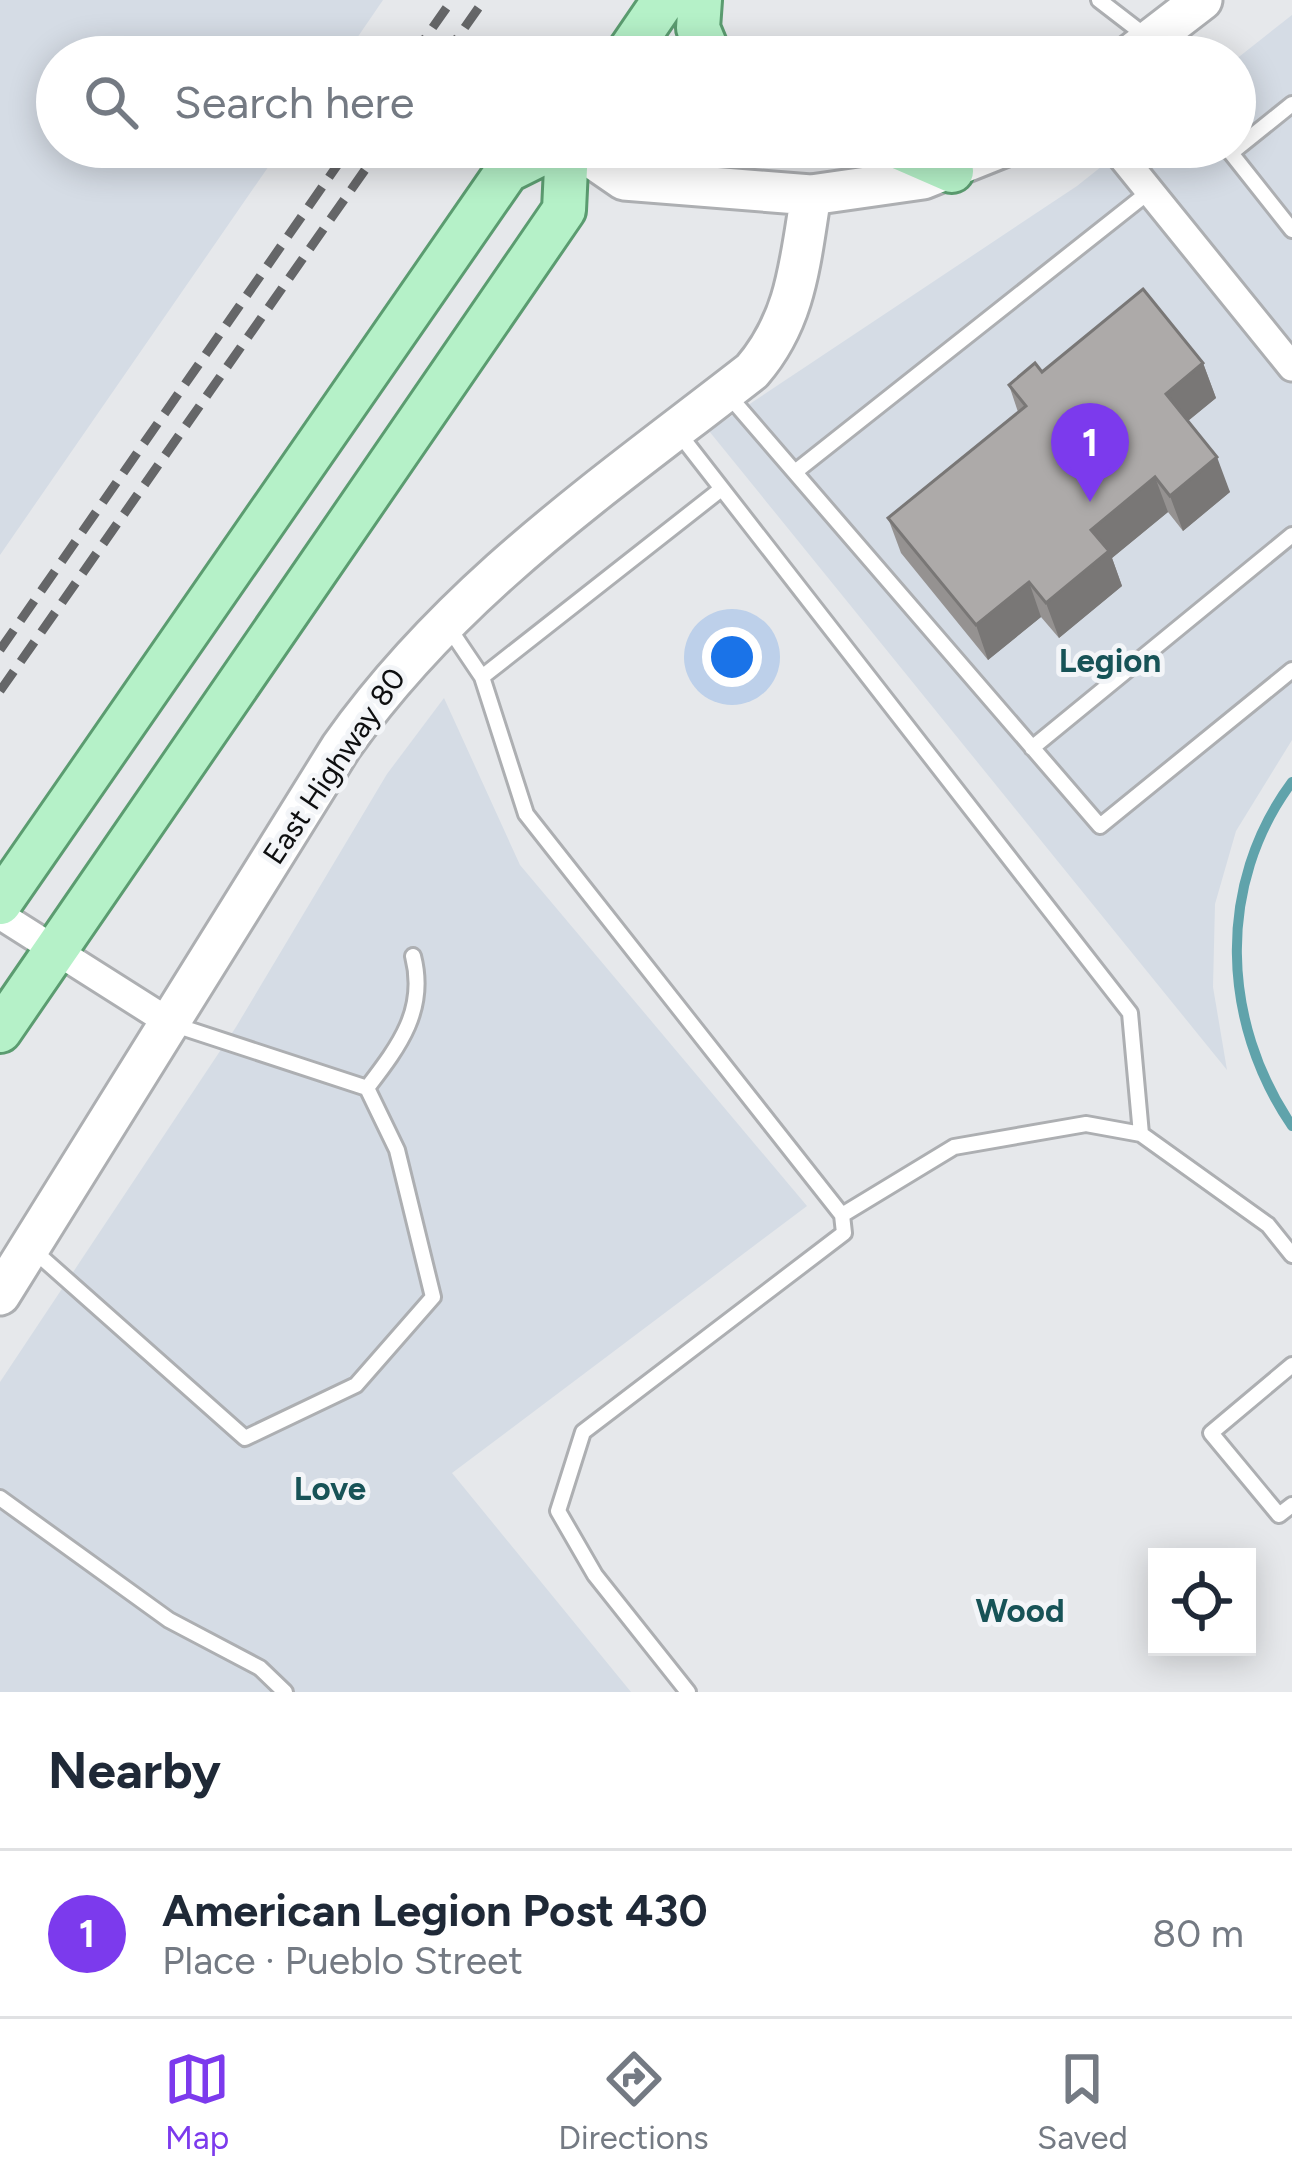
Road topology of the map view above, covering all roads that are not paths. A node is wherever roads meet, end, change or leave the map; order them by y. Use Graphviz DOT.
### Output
graph roads {
  1 [pos="664,0"];
  2 [pos="700,0"];
  3 [pos="1099,0"];
  4 [pos="1202,0"];
  5 [pos="639,36"];
  6 [pos="701,36"];
  7 [pos="1129,36"];
  8 [pos="1155,36"];
  9 [pos="1292,104"];
  10 [pos="1256,133"];
  11 [pos="513,168"];
  12 [pos="565,168"];
  13 [pos="607,168"];
  14 [pos="945,168"];
  15 [pos="958,168"];
  16 [pos="1131,168"];
  17 [pos="1244,168"];
  18 [pos="952,171"];
  19 [pos="1150,191"];
  20 [pos="811,195"];
  21 [pos="1290,222"];
  22 [pos="1292,367"];
  23 [pos="725,392"];
  24 [pos="676,430"];
  25 [pos="795,472"];
  26 [pos="720,490"];
  27 [pos="1292,535"];
  28 [pos="444,621"];
  29 [pos="1292,670"];
  30 [pos="482,677"];
  31 [pos="1032,748"];
  32 [pos="0,903"];
  33 [pos="0,915"];
  34 [pos="52,948"];
  35 [pos="413,956"];
  36 [pos="172,1024"];
  37 [pos="0,1031"];
  38 [pos="367,1088"];
  39 [pos="1142,1134"];
  40 [pos="842,1215"];
  41 [pos="30,1247"];
  42 [pos="1292,1255"];
  43 [pos="0,1295"];
  44 [pos="1292,1365"];
  45 [pos="0,1498"];
  46 [pos="1292,1505"];
  47 [pos="285,1692"];
  48 [pos="688,1692"];
  1 -- 5 [label="main road"];
  2 -- 6 [label="main road"];
  3 -- 7 [label="lane"];
  4 -- 8 [label="street"];
  9 -- 10 [label="lane"];
  11 -- 32 [label="main road"];
  12 -- 34 [label="main road"];
  13 -- 20 [label="street"];
  14 -- 18 [label="main road"];
  15 -- 18 [label="street"];
  16 -- 19 [label="street"];
  17 -- 21 [label="lane"];
  18 -- 20 [label="street"];
  19 -- 22 [label="street"];
  19 -- 25 [label="lane"];
  20 -- 23 [label="street, East Highway 80"];
  23 -- 24 [label="street, East Highway 80"];
  23 -- 25 [label="lane"];
  24 -- 26 [label="lane"];
  24 -- 28 [label="street, East Highway 80"];
  25 -- 31 [label="lane"];
  26 -- 30 [label="lane"];
  26 -- 39 [label="lane"];
  27 -- 31 [label="lane"];
  28 -- 30 [label="lane"];
  28 -- 36 [label="street, East Highway 80"];
  29 -- 31 [label="lane"];
  30 -- 40 [label="lane"];
  33 -- 34 [label="street"];
  34 -- 36 [label="street"];
  34 -- 37 [label="main road"];
  35 -- 38 [label="lane"];
  36 -- 38 [label="lane"];
  36 -- 41 [label="street, East Highway 80"];
  38 -- 41 [label="lane"];
  39 -- 40 [label="lane"];
  39 -- 42 [label="lane"];
  40 -- 48 [label="lane"];
  41 -- 43 [label="street, East Highway 80"];
  44 -- 46 [label="lane"];
  45 -- 47 [label="lane"];
}
